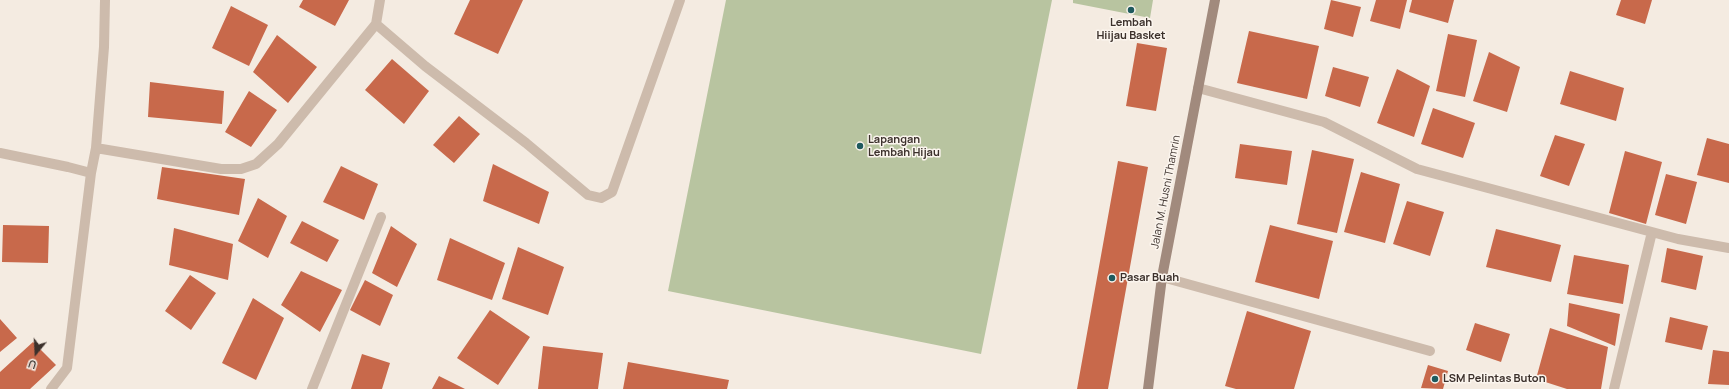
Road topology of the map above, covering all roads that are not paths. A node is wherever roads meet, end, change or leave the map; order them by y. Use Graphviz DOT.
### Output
graph roads {
  1 [pos="105,0"];
  2 [pos="380,0"];
  3 [pos="680,0"];
  4 [pos="1215,0"];
  5 [pos="376,24"];
  6 [pos="1198,88"];
  7 [pos="96,148"];
  8 [pos="0,153"];
  9 [pos="91,173"];
  10 [pos="381,217"];
  11 [pos="1652,232"];
  12 [pos="1729,248"];
  13 [pos="1162,277"];
  14 [pos="1430,351"];
  15 [pos="50,389"];
  16 [pos="312,389"];
  17 [pos="1148,389"];
  18 [pos="1614,389"];
  1 -- 7 [label="street"];
  2 -- 5 [label="street"];
  3 -- 5 [label="street"];
  4 -- 6 [label="main road, Jalan M. Husni Thamrin"];
  5 -- 7 [label="street"];
  6 -- 11 [label="street"];
  6 -- 13 [label="main road, Jalan M. Husni Thamrin"];
  7 -- 9 [label="street"];
  8 -- 9 [label="street"];
  9 -- 15 [label="street"];
  10 -- 16 [label="street"];
  11 -- 12 [label="street"];
  11 -- 18 [label="street"];
  13 -- 14 [label="street"];
  13 -- 17 [label="main road, Jalan M. Husni Thamrin"];
}
